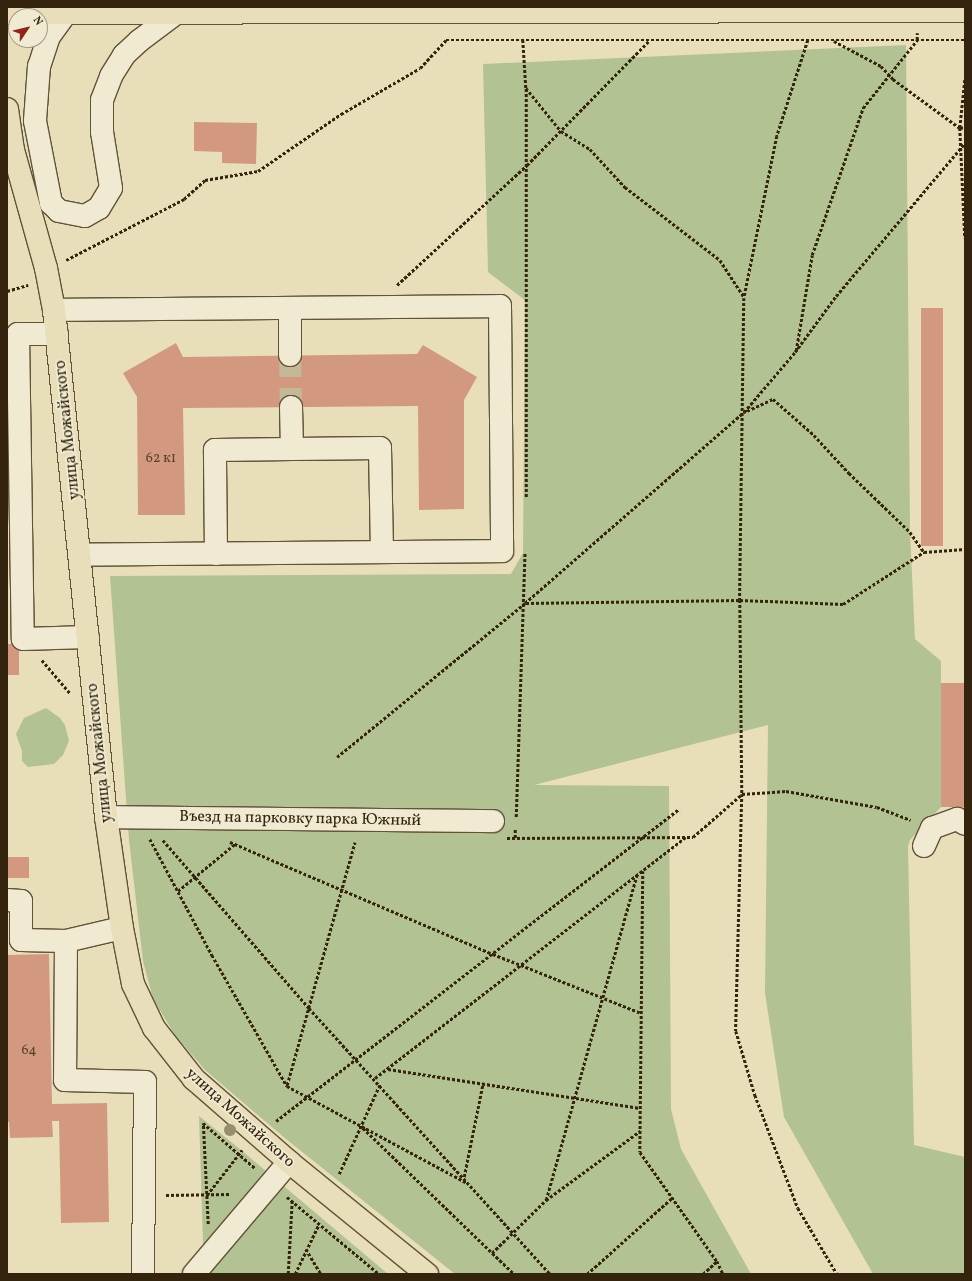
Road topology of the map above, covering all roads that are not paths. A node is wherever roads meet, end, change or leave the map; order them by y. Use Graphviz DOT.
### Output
graph roads {
  1 [pos="94,9"];
  2 [pos="780,9"];
  3 [pos="843,9"];
  4 [pos="872,9"];
  5 [pos="634,10"];
  6 [pos="965,11"];
  7 [pos="179,12"];
  8 [pos="7,13"];
  9 [pos="66,13"];
  10 [pos="7,109"];
  11 [pos="290,308"];
  12 [pos="54,310"];
  13 [pos="12,334"];
  14 [pos="57,334"];
  15 [pos="290,356"];
  16 [pos="291,407"];
  17 [pos="292,449"];
  18 [pos="382,552"];
  19 [pos="216,554"];
  20 [pos="81,555"];
  21 [pos="88,637"];
  22 [pos="15,639"];
  23 [pos="106,817"];
  24 [pos="493,821"];
  25 [pos="965,824"];
  26 [pos="928,837"];
  27 [pos="7,900"];
  28 [pos="122,928"];
  29 [pos="66,941"];
  30 [pos="289,1162"];
  31 [pos="143,1274"];
  32 [pos="194,1274"];
  33 [pos="427,1274"];
  1 -- 7 [label="main road"];
  1 -- 9 [label="main road"];
  2 -- 3 [label="main road"];
  2 -- 5 [label="main road"];
  3 -- 4 [label="main road"];
  4 -- 6 [label="main road"];
  5 -- 7 [label="main road"];
  7 -- 9 [label="lane"];
  8 -- 9 [label="main road"];
  10 -- 12 [label="main road, улица Можайского"];
  11 -- 12 [label="lane"];
  11 -- 15 [label="lane"];
  11 -- 18 [label="lane"];
  12 -- 14 [label="main road, улица Можайского"];
  13 -- 14 [label="lane"];
  13 -- 22 [label="lane"];
  14 -- 20 [label="main road, улица Можайского"];
  16 -- 17 [label="lane"];
  17 -- 18 [label="lane"];
  17 -- 19 [label="lane"];
  18 -- 19 [label="lane"];
  19 -- 20 [label="lane"];
  20 -- 21 [label="main road, улица Можайского"];
  21 -- 22 [label="lane"];
  21 -- 23 [label="main road, улица Можайского"];
  23 -- 24 [label="lane, Въезд на парковку парка Южный"];
  23 -- 28 [label="main road, улица Можайского"];
  25 -- 26 [label="lane"];
  27 -- 29 [label="lane"];
  28 -- 29 [label="lane"];
  28 -- 30 [label="main road, улица Можайского"];
  29 -- 31 [label="lane"];
  30 -- 32 [label="lane"];
  30 -- 33 [label="main road, улица Можайского"];
}
